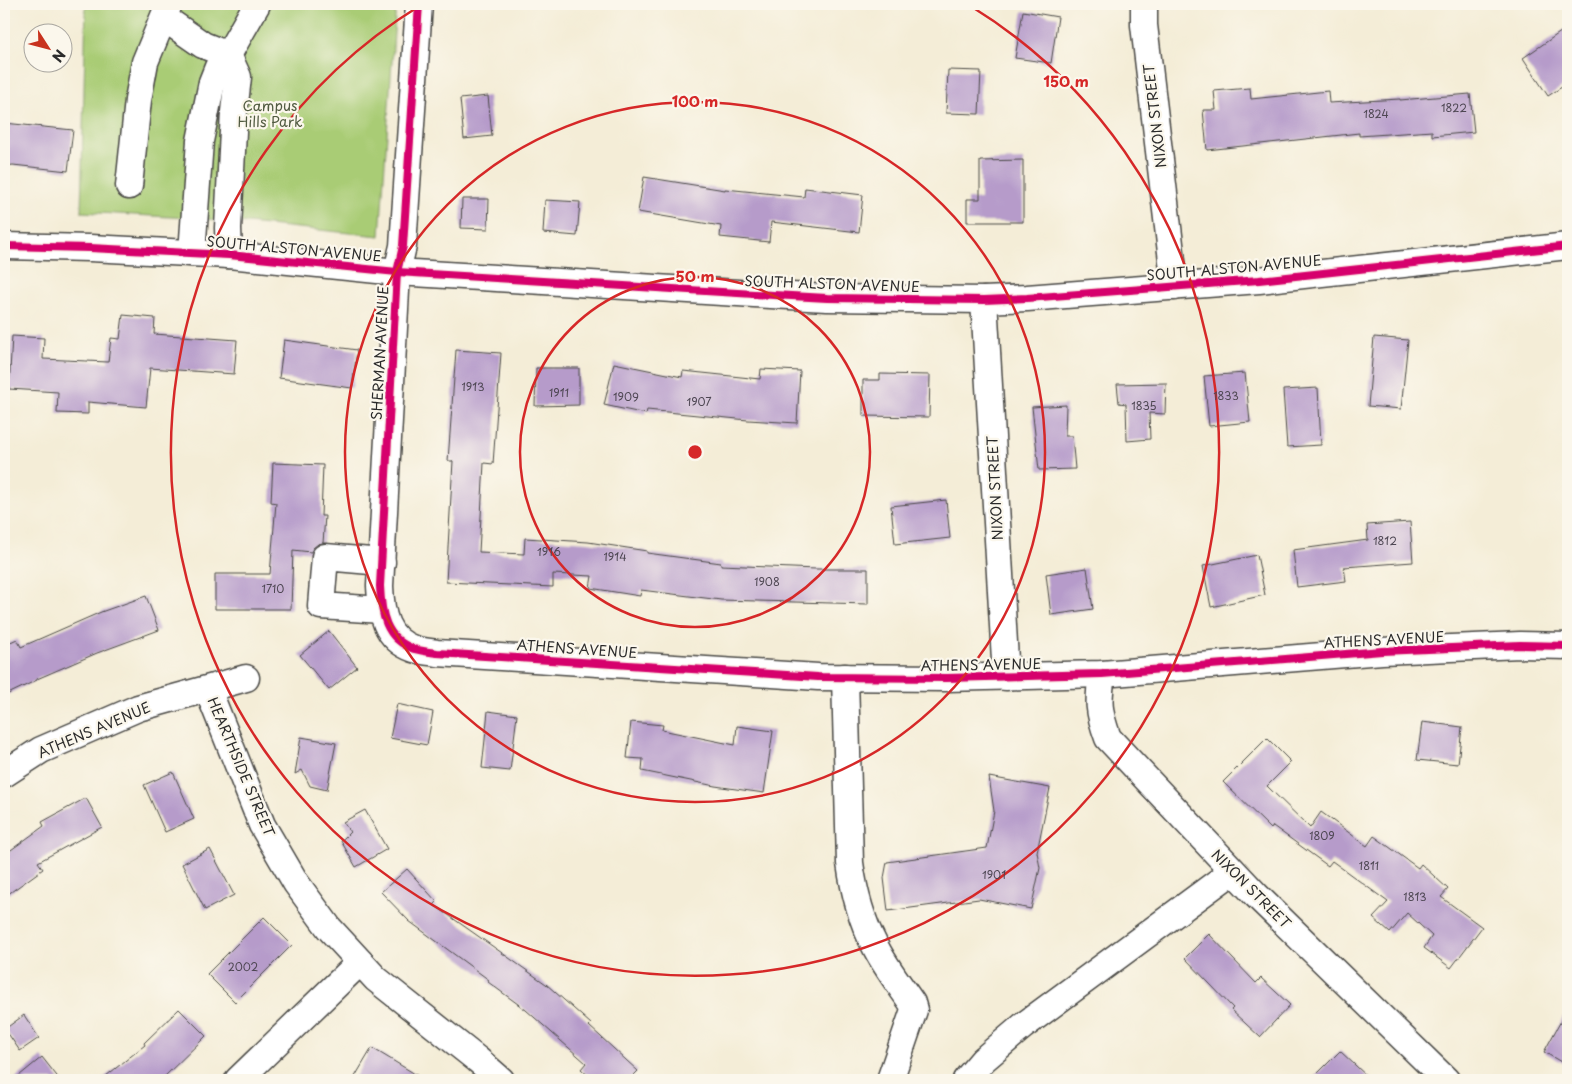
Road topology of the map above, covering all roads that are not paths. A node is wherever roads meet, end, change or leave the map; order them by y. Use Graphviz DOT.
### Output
graph roads {
  1 [pos="257,4"];
  2 [pos="419,4"];
  3 [pos="1144,4"];
  4 [pos="166,11"];
  5 [pos="228,55"];
  6 [pos="129,186"];
  7 [pos="4,246"];
  8 [pos="1568,246"];
  9 [pos="192,253"];
  10 [pos="229,254"];
  11 [pos="396,272"];
  12 [pos="1174,287"];
  13 [pos="984,300"];
  14 [pos="382,562"];
  15 [pos="382,610"];
  16 [pos="396,640"];
  17 [pos="1568,646"];
  18 [pos="1102,674"];
  19 [pos="845,677"];
  20 [pos="1006,677"];
  21 [pos="246,678"];
  22 [pos="208,690"];
  23 [pos="4,774"];
  24 [pos="1233,871"];
  25 [pos="360,962"];
  26 [pos="238,1080"];
  27 [pos="501,1080"];
  28 [pos="890,1080"];
  29 [pos="966,1080"];
  30 [pos="1446,1080"];
  1 -- 5 [label="street"];
  2 -- 11 [label="street, SHERMAN AVENUE"];
  3 -- 12 [label="street, NIXON STREET"];
  4 -- 5 [label="street"];
  4 -- 6 [label="street"];
  5 -- 9 [label="street"];
  5 -- 10 [label="street"];
  7 -- 9 [label="street, SOUTH ALSTON AVENUE"];
  8 -- 12 [label="street, SOUTH ALSTON AVENUE"];
  9 -- 10 [label="street, SOUTH ALSTON AVENUE"];
  10 -- 11 [label="street, SOUTH ALSTON AVENUE"];
  11 -- 13 [label="street, SOUTH ALSTON AVENUE"];
  11 -- 14 [label="street, SHERMAN AVENUE"];
  12 -- 13 [label="street, SOUTH ALSTON AVENUE"];
  13 -- 20 [label="street, NIXON STREET"];
  14 -- 15 [label="street, SHERMAN AVENUE"];
  14 -- 15 [label="street"];
  15 -- 16 [label="street, SHERMAN AVENUE"];
  16 -- 19 [label="street, ATHENS AVENUE"];
  17 -- 18 [label="street, ATHENS AVENUE"];
  18 -- 20 [label="street, ATHENS AVENUE"];
  18 -- 24 [label="street, NIXON STREET"];
  19 -- 20 [label="street, ATHENS AVENUE"];
  19 -- 28 [label="street"];
  21 -- 22 [label="street, ATHENS AVENUE"];
  22 -- 23 [label="street, ATHENS AVENUE"];
  22 -- 25 [label="street, HEARTHSIDE STREET"];
  24 -- 29 [label="street"];
  24 -- 30 [label="street, NIXON STREET"];
  25 -- 26 [label="street"];
  25 -- 27 [label="street, HEARTHSIDE STREET"];
}
